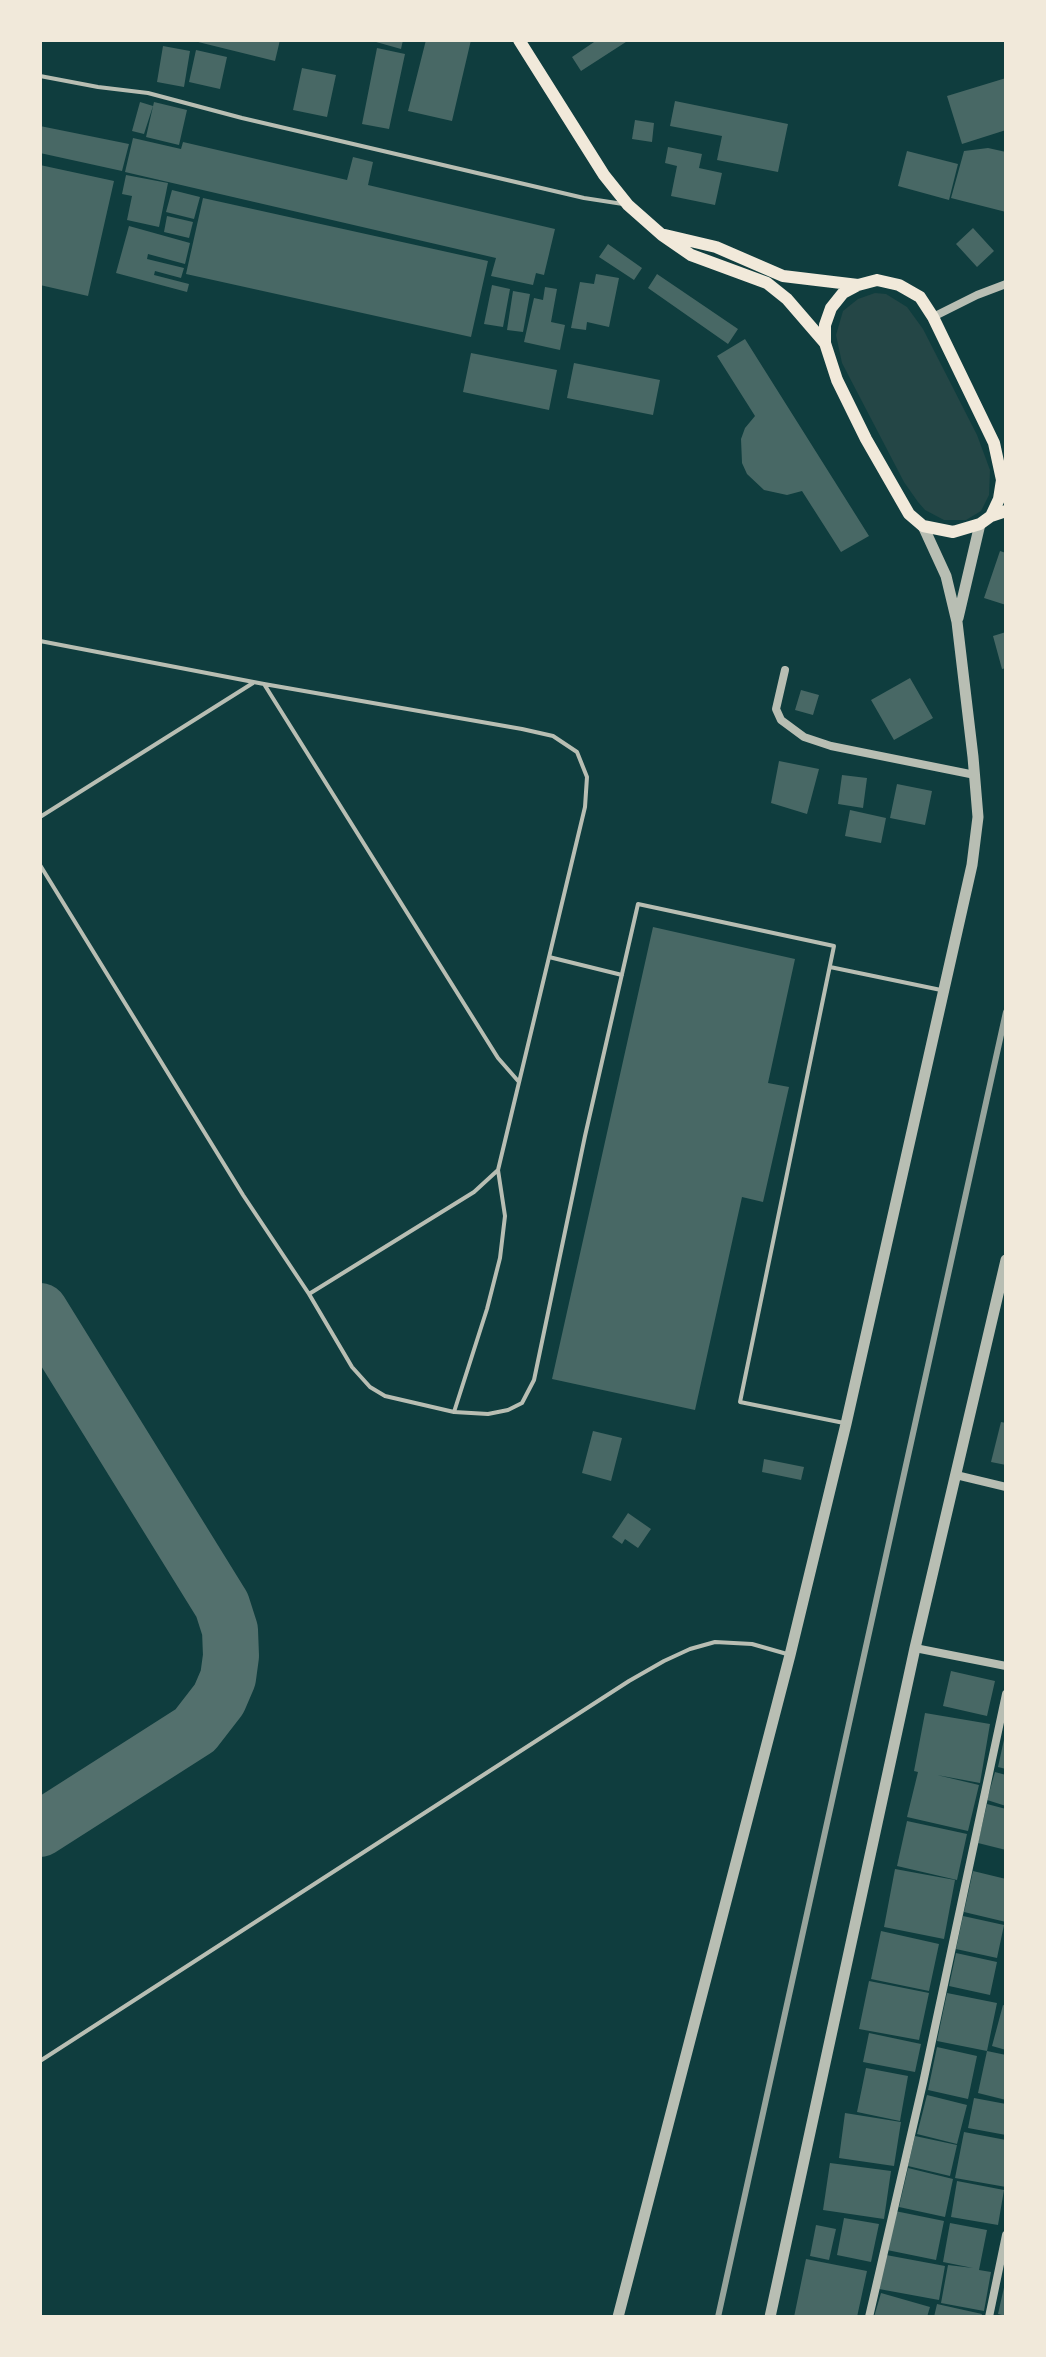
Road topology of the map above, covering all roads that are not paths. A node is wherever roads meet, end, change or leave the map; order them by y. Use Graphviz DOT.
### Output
graph roads {
  1 [pos="519,40"];
  2 [pos="40,76"];
  3 [pos="628,205"];
  4 [pos="662,235"];
  5 [pos="1006,284"];
  6 [pos="858,285"];
  7 [pos="933,317"];
  8 [pos="825,343"];
  9 [pos="994,443"];
  10 [pos="1006,454"];
  11 [pos="1006,511"];
  12 [pos="985,520"];
  13 [pos="923,526"];
  14 [pos="957,622"];
  15 [pos="40,641"];
  16 [pos="785,670"];
  17 [pos="255,682"];
  18 [pos="264,684"];
  19 [pos="975,775"];
  20 [pos="40,817"];
  21 [pos="40,865"];
  22 [pos="549,957"];
  23 [pos="830,967"];
  24 [pos="622,975"];
  25 [pos="942,990"];
  26 [pos="519,1082"];
  27 [pos="498,1170"];
  28 [pos="1006,1260"];
  29 [pos="309,1294"];
  30 [pos="454,1412"];
  31 [pos="846,1424"];
  32 [pos="956,1475"];
  33 [pos="1006,1487"];
  34 [pos="915,1648"];
  35 [pos="790,1655"];
  36 [pos="1006,1666"];
  37 [pos="1006,1694"];
  38 [pos="40,2061"];
  39 [pos="1006,2235"];
  40 [pos="618,2317"];
  41 [pos="770,2317"];
  42 [pos="869,2317"];
  43 [pos="989,2317"];
  1 -- 3 [label="main road"];
  2 -- 3 [label="lane"];
  3 -- 4 [label="main road"];
  4 -- 6 [label="main road"];
  4 -- 8 [label="main road"];
  5 -- 7 [label="street"];
  6 -- 7 [label="main road"];
  6 -- 8 [label="main road"];
  7 -- 9 [label="main road"];
  8 -- 13 [label="main road"];
  9 -- 10 [label="main road"];
  9 -- 12 [label="main road"];
  11 -- 12 [label="main road"];
  12 -- 13 [label="main road"];
  12 -- 14 [label="street"];
  13 -- 14 [label="street"];
  14 -- 19 [label="street"];
  15 -- 17 [label="lane"];
  16 -- 19 [label="street"];
  17 -- 18 [label="lane"];
  17 -- 20 [label="lane"];
  18 -- 22 [label="lane"];
  18 -- 26 [label="lane"];
  19 -- 25 [label="street"];
  21 -- 29 [label="lane"];
  22 -- 24 [label="lane"];
  22 -- 26 [label="lane"];
  23 -- 24 [label="lane"];
  23 -- 25 [label="lane"];
  23 -- 31 [label="lane"];
  24 -- 30 [label="lane"];
  25 -- 31 [label="street"];
  26 -- 27 [label="lane"];
  27 -- 29 [label="lane"];
  27 -- 30 [label="lane"];
  28 -- 32 [label="street"];
  29 -- 30 [label="lane"];
  31 -- 35 [label="street"];
  32 -- 33 [label="street"];
  32 -- 34 [label="street"];
  34 -- 36 [label="street"];
  34 -- 41 [label="street"];
  35 -- 38 [label="lane"];
  35 -- 40 [label="street"];
  37 -- 42 [label="street"];
  39 -- 43 [label="street"];
}
